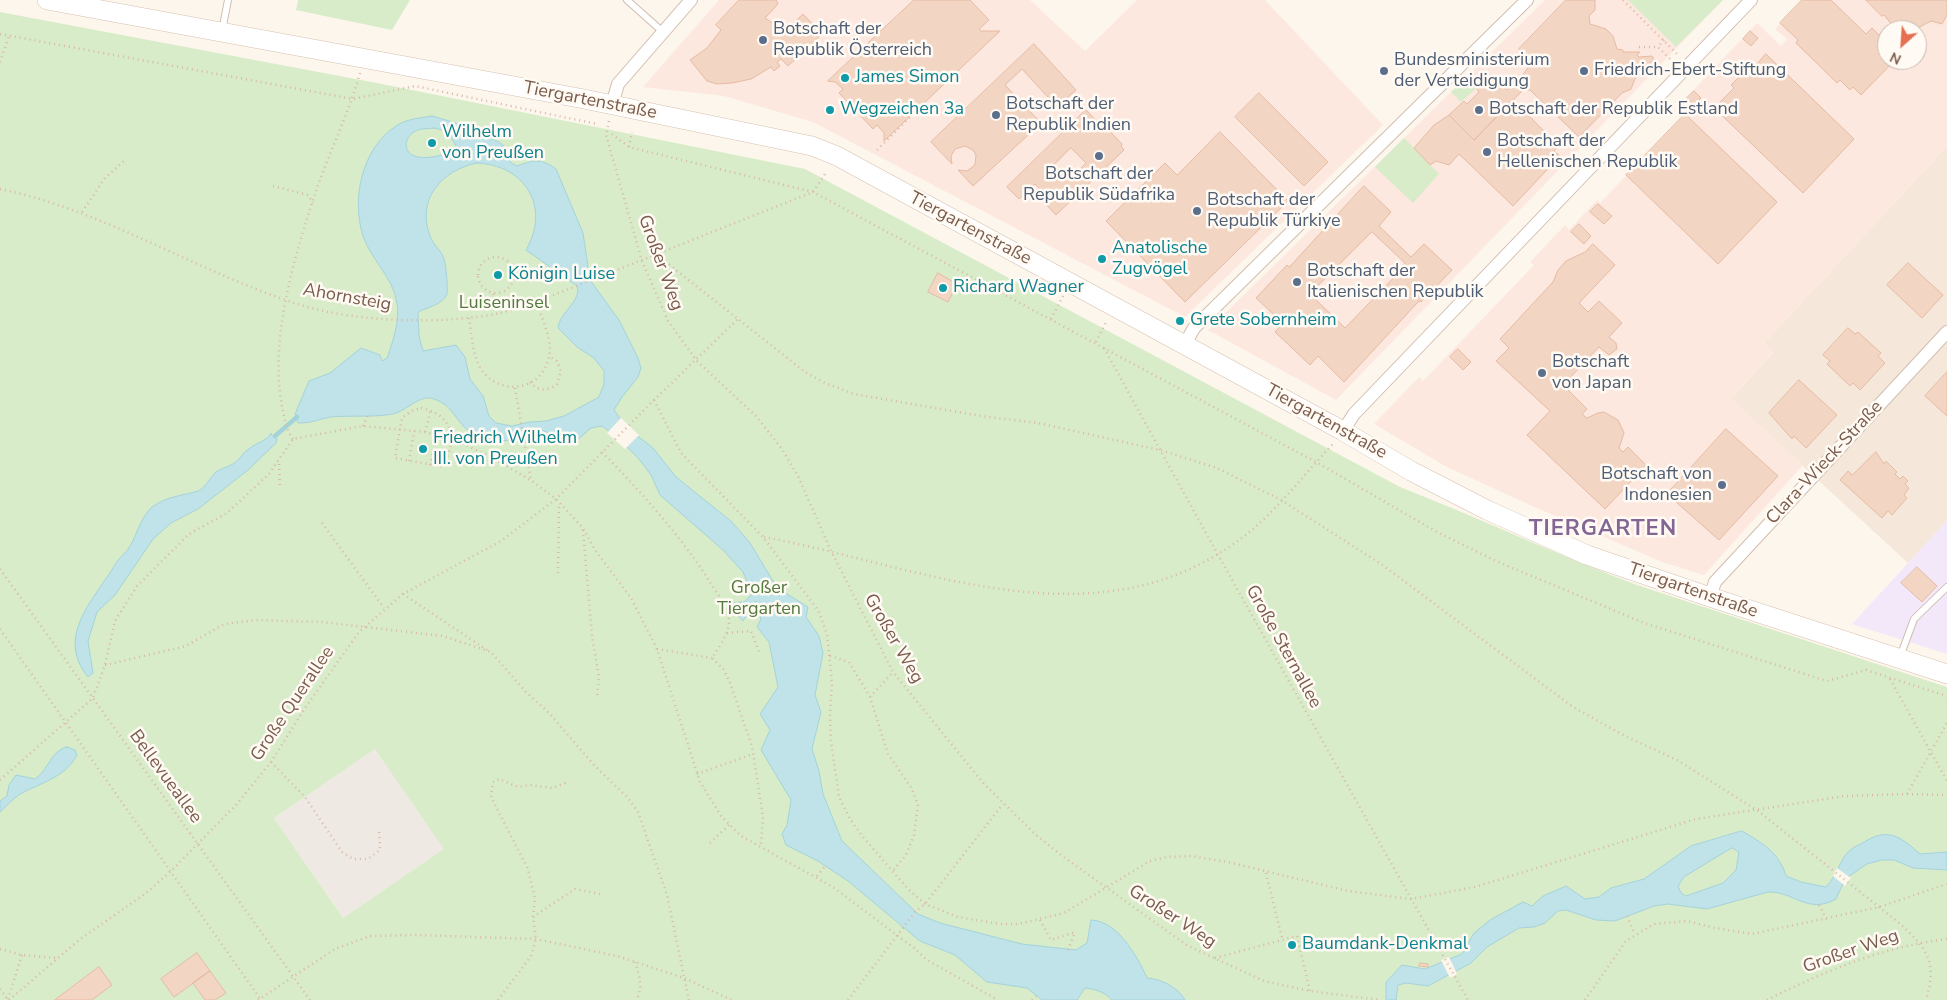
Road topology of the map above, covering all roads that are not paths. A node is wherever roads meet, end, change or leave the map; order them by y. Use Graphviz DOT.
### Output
graph roads {
  1 [pos="47,0"];
  2 [pos="228,0"];
  3 [pos="627,0"];
  4 [pos="691,0"];
  5 [pos="1527,0"];
  6 [pos="1751,0"];
  7 [pos="222,32"];
  8 [pos="663,32"];
  9 [pos="610,112"];
  10 [pos="1947,332"];
  11 [pos="1185,344"];
  12 [pos="1340,435"];
  13 [pos="1947,587"];
  14 [pos="1710,598"];
  15 [pos="1899,659"];
  16 [pos="1947,674"];
  1 -- 7 [label="main road, Tiergartenstraße"];
  2 -- 7 [label="lane"];
  3 -- 8 [label="lane"];
  4 -- 8 [label="street"];
  5 -- 11 [label="street"];
  6 -- 12 [label="street"];
  7 -- 9 [label="main road, Tiergartenstraße"];
  8 -- 9 [label="street"];
  9 -- 11 [label="main road, Tiergartenstraße"];
  10 -- 14 [label="street, Clara-Wieck-Straße"];
  11 -- 12 [label="main road, Tiergartenstraße"];
  12 -- 14 [label="main road, Tiergartenstraße"];
  13 -- 15 [label="lane"];
  14 -- 15 [label="main road, Tiergartenstraße"];
  15 -- 16 [label="main road, Tiergartenstraße"];
}
